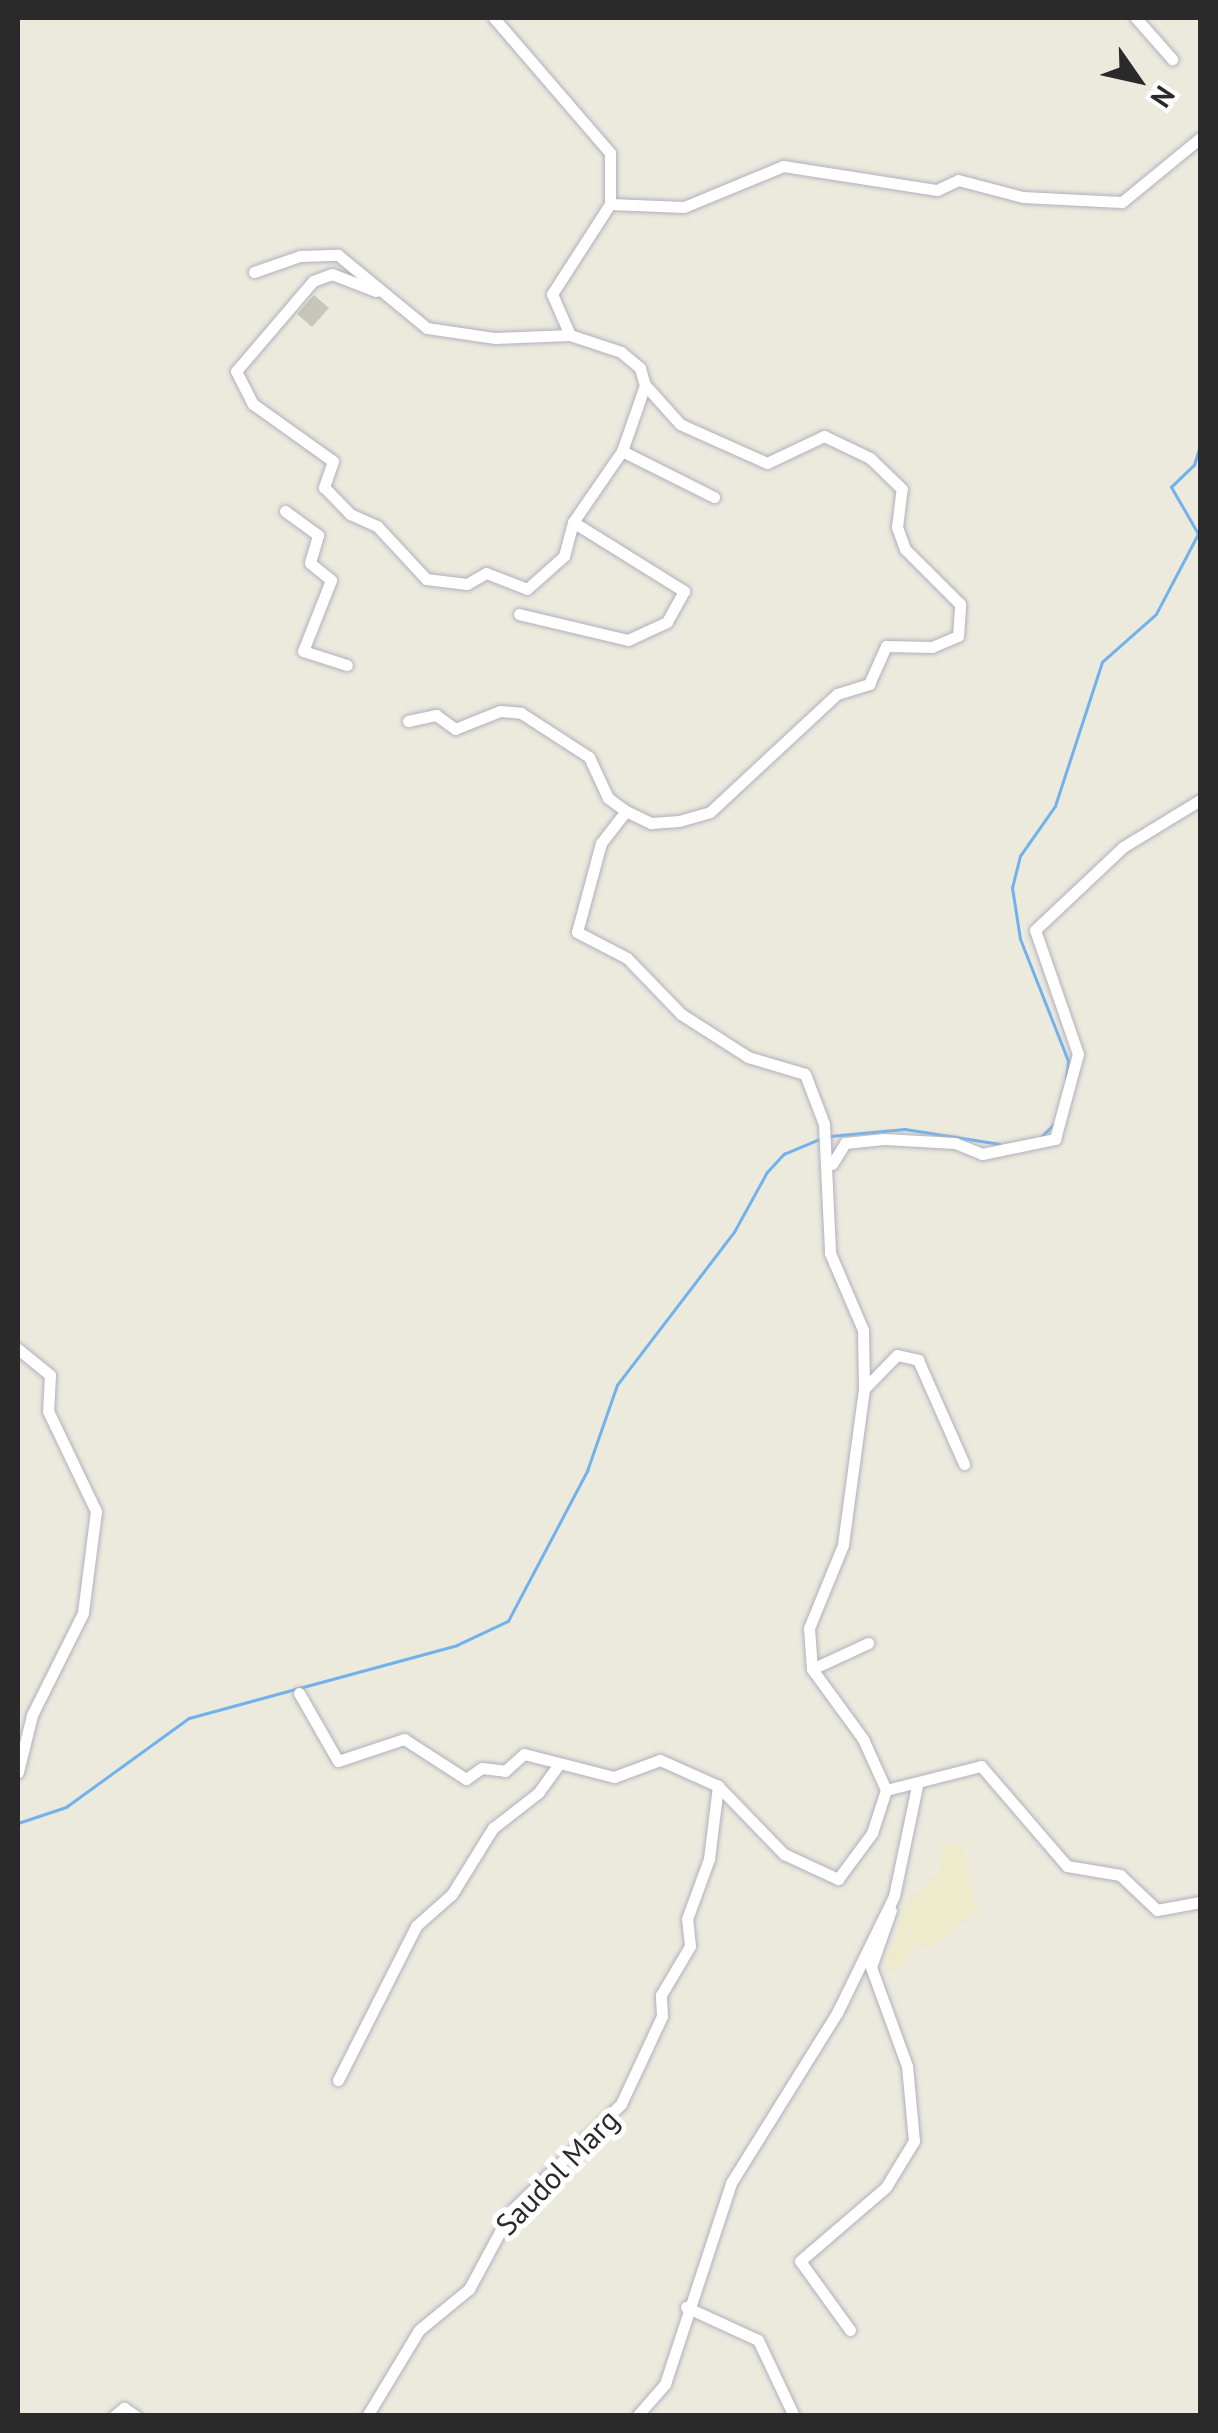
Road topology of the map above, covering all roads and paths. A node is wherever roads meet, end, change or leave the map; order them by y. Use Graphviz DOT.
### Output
graph roads {
  1 [pos="494,18"];
  2 [pos="1136,18"];
  3 [pos="1172,59"];
  4 [pos="1200,138"];
  5 [pos="610,204"];
  6 [pos="254,272"];
  7 [pos="380,292"];
  8 [pos="570,334"];
  9 [pos="645,384"];
  10 [pos="622,452"];
  11 [pos="714,497"];
  12 [pos="285,511"];
  13 [pos="573,522"];
  14 [pos="520,614"];
  15 [pos="347,665"];
  16 [pos="408,721"];
  17 [pos="1200,800"];
  18 [pos="626,811"];
  19 [pos="830,1172"];
  20 [pos="18,1349"];
  21 [pos="864,1389"];
  22 [pos="964,1464"];
  23 [pos="868,1642"];
  24 [pos="812,1669"];
  25 [pos="299,1693"];
  26 [pos="558,1765"];
  27 [pos="18,1772"];
  28 [pos="718,1786"];
  29 [pos="917,1786"];
  30 [pos="886,1790"];
  31 [pos="894,1896"];
  32 [pos="1200,1902"];
  33 [pos="338,2080"];
  34 [pos="686,2307"];
  35 [pos="850,2330"];
  36 [pos="114,2416"];
  37 [pos="136,2416"];
  38 [pos="367,2416"];
  39 [pos="637,2416"];
  40 [pos="794,2416"];
  1 -- 5 [label="street"];
  2 -- 3 [label="street"];
  4 -- 5 [label="street"];
  5 -- 8 [label="street"];
  6 -- 7 [label="street"];
  7 -- 8 [label="street"];
  7 -- 13 [label="street"];
  8 -- 9 [label="street"];
  9 -- 10 [label="street"];
  9 -- 18 [label="street"];
  10 -- 11 [label="street"];
  10 -- 13 [label="street"];
  12 -- 15 [label="street"];
  13 -- 14 [label="street"];
  16 -- 18 [label="street"];
  17 -- 19 [label="street"];
  18 -- 19 [label="street"];
  19 -- 21 [label="street"];
  20 -- 27 [label="street"];
  21 -- 22 [label="street"];
  21 -- 24 [label="street"];
  23 -- 24 [label="street"];
  24 -- 30 [label="street"];
  25 -- 26 [label="street"];
  26 -- 28 [label="street"];
  26 -- 33 [label="street"];
  28 -- 30 [label="street"];
  28 -- 38 [label="street, Saudol Marg"];
  29 -- 30 [label="street"];
  29 -- 31 [label="street"];
  29 -- 32 [label="street"];
  31 -- 34 [label="street"];
  31 -- 35 [label="street"];
  34 -- 39 [label="street"];
  34 -- 40 [label="street"];
  36 -- 37 [label="street"];
}
